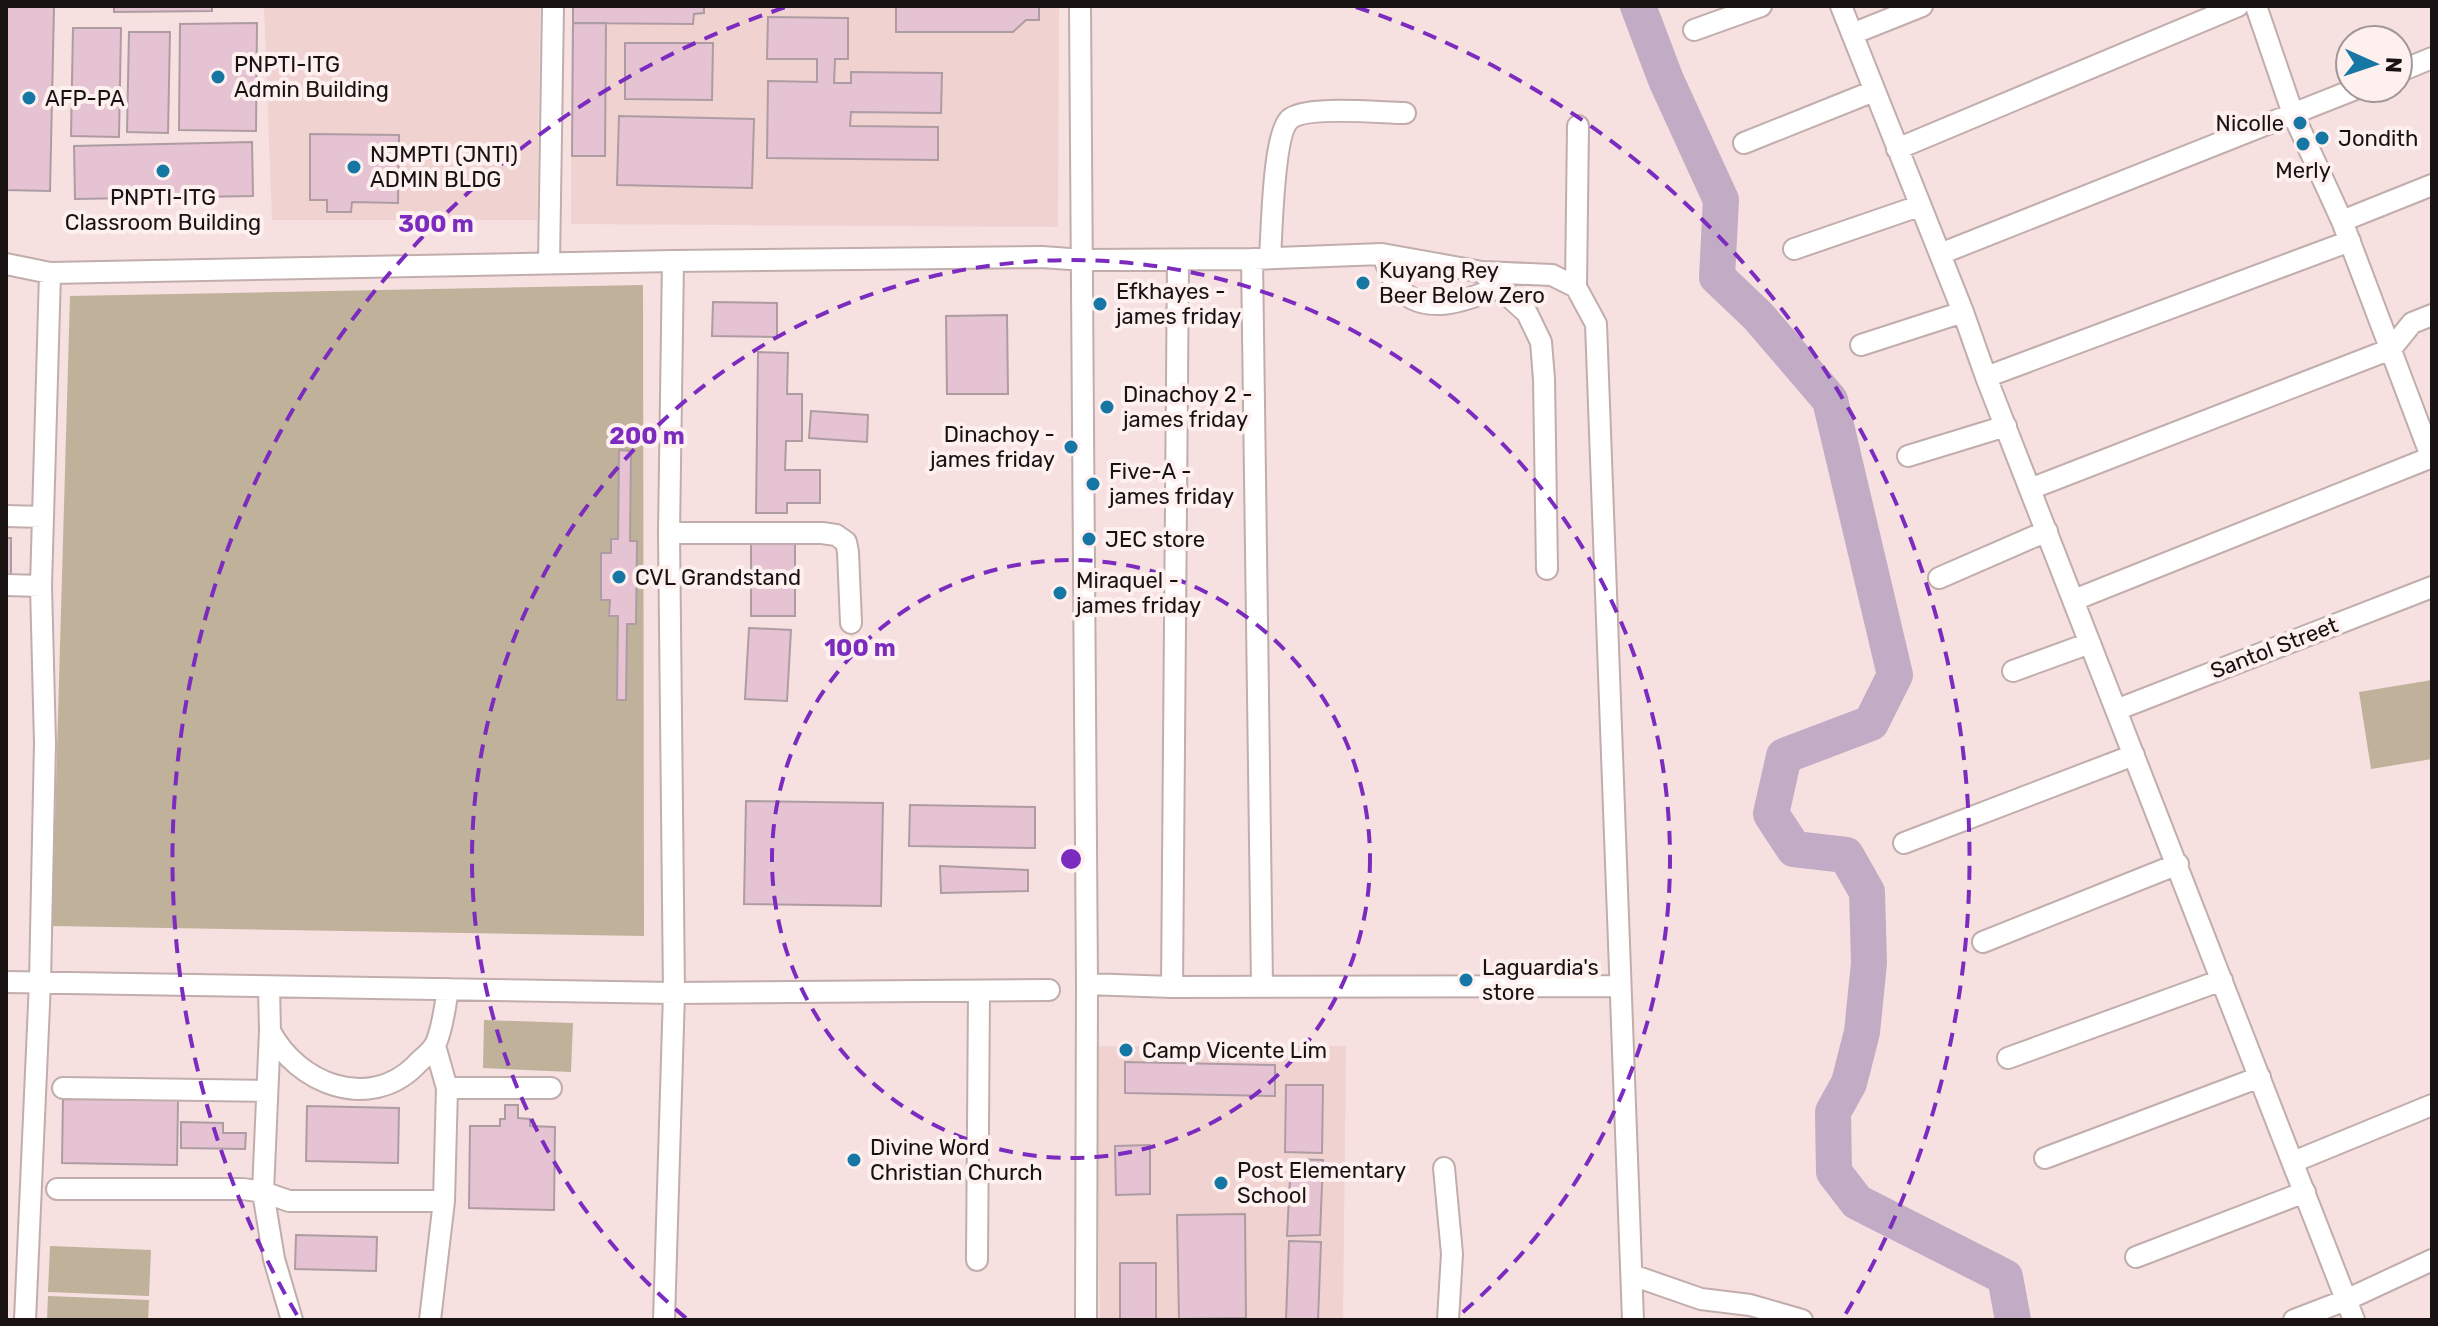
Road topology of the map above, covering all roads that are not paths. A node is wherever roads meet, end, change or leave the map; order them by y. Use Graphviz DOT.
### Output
graph roads {
  1 [pos="553,6"];
  2 [pos="1080,6"];
  3 [pos="1761,6"];
  4 [pos="1841,6"];
  5 [pos="1922,6"];
  6 [pos="2238,6"];
  7 [pos="2256,6"];
  8 [pos="1694,30"];
  9 [pos="1852,34"];
  10 [pos="1874,91"];
  11 [pos="2334,98"];
  12 [pos="1405,113"];
  13 [pos="2293,114"];
  14 [pos="1578,126"];
  15 [pos="1744,143"];
  16 [pos="1897,149"];
  17 [pos="2432,185"];
  18 [pos="1919,206"];
  19 [pos="2342,221"];
  20 [pos="2350,241"];
  21 [pos="1794,249"];
  22 [pos="1382,254"];
  23 [pos="1940,254"];
  24 [pos="1261,258"];
  25 [pos="1084,260"];
  26 [pos="1178,260"];
  27 [pos="673,261"];
  28 [pos="549,263"];
  29 [pos="6,264"];
  30 [pos="1482,272"];
  31 [pos="50,273"];
  32 [pos="1499,287"];
  33 [pos="1576,287"];
  34 [pos="1963,312"];
  35 [pos="2432,315"];
  36 [pos="1861,345"];
  37 [pos="2391,349"];
  38 [pos="1986,377"];
  39 [pos="2006,426"];
  40 [pos="1908,456"];
  41 [pos="2432,458"];
  42 [pos="2030,489"];
  43 [pos="6,516"];
  44 [pos="43,517"];
  45 [pos="2047,531"];
  46 [pos="669,533"];
  47 [pos="1547,569"];
  48 [pos="1939,578"];
  49 [pos="6,585"];
  50 [pos="41,586"];
  51 [pos="2432,587"];
  52 [pos="2074,600"];
  53 [pos="851,623"];
  54 [pos="2090,643"];
  55 [pos="2013,671"];
  56 [pos="2116,710"];
  57 [pos="2134,755"];
  58 [pos="1904,843"];
  59 [pos="2178,864"];
  60 [pos="1983,942"];
  61 [pos="2222,980"];
  62 [pos="6,982"];
  63 [pos="40,982"];
  64 [pos="1087,984"];
  65 [pos="1262,985"];
  66 [pos="1619,986"];
  67 [pos="269,987"];
  68 [pos="1172,987"];
  69 [pos="448,989"];
  70 [pos="1049,990"];
  71 [pos="979,992"];
  72 [pos="674,993"];
  73 [pos="270,1031"];
  74 [pos="435,1046"];
  75 [pos="2008,1058"];
  76 [pos="2260,1077"];
  77 [pos="63,1088"];
  78 [pos="447,1088"];
  79 [pos="551,1088"];
  80 [pos="267,1091"];
  81 [pos="2432,1105"];
  82 [pos="2045,1158"];
  83 [pos="2293,1162"];
  84 [pos="1444,1168"];
  85 [pos="57,1189"];
  86 [pos="263,1192"];
  87 [pos="2305,1192"];
  88 [pos="444,1201"];
  89 [pos="2136,1257"];
  90 [pos="977,1260"];
  91 [pos="2432,1260"];
  92 [pos="1632,1275"];
  93 [pos="2350,1310"];
  94 [pos="25,1320"];
  95 [pos="292,1320"];
  96 [pos="430,1320"];
  97 [pos="664,1320"];
  98 [pos="1086,1320"];
  99 [pos="1448,1320"];
  100 [pos="1633,1320"];
  101 [pos="1802,1320"];
  102 [pos="2294,1320"];
  1 -- 28 [label="street"];
  2 -- 25 [label="street"];
  3 -- 8 [label="street"];
  4 -- 9 [label="street"];
  5 -- 9 [label="street"];
  6 -- 16 [label="street"];
  7 -- 13 [label="street"];
  9 -- 10 [label="street"];
  10 -- 15 [label="street"];
  10 -- 16 [label="street"];
  11 -- 13 [label="street"];
  12 -- 24 [label="street"];
  13 -- 19 [label="street"];
  13 -- 23 [label="street"];
  14 -- 33 [label="street"];
  16 -- 18 [label="street"];
  17 -- 19 [label="street"];
  18 -- 21 [label="street"];
  18 -- 23 [label="street"];
  19 -- 20 [label="street"];
  20 -- 37 [label="street"];
  20 -- 38 [label="street"];
  22 -- 24 [label="street"];
  22 -- 30 [label="street"];
  22 -- 32 [label="street"];
  23 -- 34 [label="street"];
  24 -- 26 [label="street"];
  24 -- 65 [label="street"];
  25 -- 26 [label="street"];
  25 -- 27 [label="street"];
  25 -- 64 [label="street"];
  26 -- 68 [label="street"];
  27 -- 28 [label="street"];
  27 -- 46 [label="street"];
  28 -- 31 [label="street"];
  29 -- 31 [label="street"];
  30 -- 32 [label="street"];
  30 -- 33 [label="street"];
  31 -- 44 [label="street"];
  32 -- 47 [label="street"];
  33 -- 66 [label="street"];
  34 -- 36 [label="street"];
  34 -- 38 [label="street"];
  35 -- 37 [label="street"];
  37 -- 41 [label="street"];
  37 -- 42 [label="street"];
  38 -- 39 [label="street"];
  39 -- 40 [label="street"];
  39 -- 42 [label="street"];
  41 -- 52 [label="street"];
  42 -- 45 [label="street"];
  43 -- 44 [label="street"];
  44 -- 50 [label="street"];
  45 -- 48 [label="street"];
  45 -- 52 [label="street"];
  46 -- 53 [label="street"];
  46 -- 72 [label="street"];
  49 -- 50 [label="street"];
  50 -- 63 [label="street"];
  51 -- 56 [label="street, Santol Street"];
  52 -- 54 [label="street"];
  54 -- 55 [label="street"];
  54 -- 56 [label="street"];
  56 -- 57 [label="street"];
  57 -- 58 [label="street"];
  57 -- 59 [label="street"];
  59 -- 60 [label="street"];
  59 -- 61 [label="street"];
  61 -- 75 [label="street"];
  61 -- 76 [label="street"];
  62 -- 63 [label="street"];
  63 -- 67 [label="street"];
  63 -- 94 [label="street"];
  64 -- 68 [label="street"];
  64 -- 98 [label="street"];
  65 -- 66 [label="street"];
  65 -- 68 [label="street"];
  66 -- 92 [label="street"];
  67 -- 69 [label="street"];
  67 -- 73 [label="street"];
  69 -- 72 [label="street"];
  69 -- 74 [label="street"];
  70 -- 71 [label="street"];
  71 -- 72 [label="street"];
  71 -- 90 [label="street"];
  72 -- 97 [label="street"];
  73 -- 74 [label="street"];
  73 -- 80 [label="street"];
  74 -- 78 [label="street"];
  76 -- 82 [label="street"];
  76 -- 83 [label="street"];
  77 -- 80 [label="street"];
  78 -- 79 [label="street"];
  78 -- 88 [label="street"];
  80 -- 86 [label="street"];
  81 -- 83 [label="street"];
  83 -- 87 [label="street"];
  84 -- 99 [label="street"];
  85 -- 86 [label="street"];
  86 -- 88 [label="street"];
  86 -- 95 [label="street"];
  87 -- 89 [label="street"];
  87 -- 93 [label="street"];
  88 -- 96 [label="street"];
  91 -- 93 [label="street"];
  92 -- 100 [label="street"];
  92 -- 101 [label="street"];
  93 -- 102 [label="street"];
}
